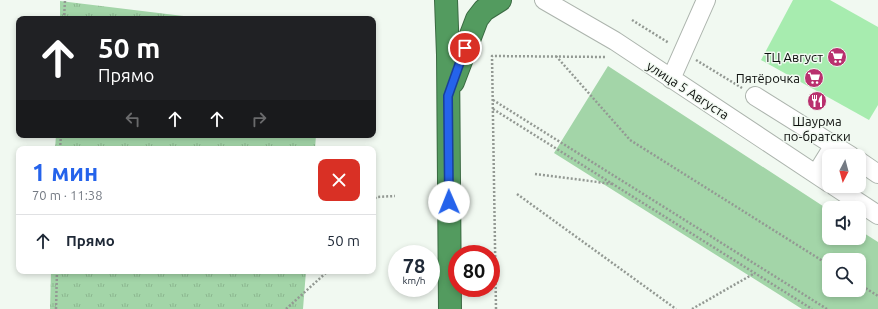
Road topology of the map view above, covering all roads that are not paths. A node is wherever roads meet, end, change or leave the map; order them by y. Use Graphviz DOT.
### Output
graph roads {
  1 [pos="500,0"];
  2 [pos="544,0"];
  3 [pos="706,0"];
  4 [pos="446,3"];
  5 [pos="671,79"];
  6 [pos="448,96"];
  7 [pos="755,96"];
  8 [pos="834,145"];
  9 [pos="833,149"];
  10 [pos="840,149"];
  11 [pos="866,166"];
  12 [pos="878,174"];
  13 [pos="822,178"];
  14 [pos="845,193"];
  15 [pos="878,215"];
  16 [pos="442,309"];
  17 [pos="450,309"];
  1 -- 6 [label="highway"];
  2 -- 5 [label="street, улица 5 Августа"];
  3 -- 5 [label="street"];
  4 -- 6 [label="highway"];
  4 -- 16 [label="highway"];
  5 -- 13 [label="street, улица 5 Августа"];
  6 -- 17 [label="highway"];
  7 -- 8 [label="street"];
  8 -- 9 [label="street"];
  8 -- 10 [label="street"];
  11 -- 12 [label="street"];
  14 -- 15 [label="street"];
}
